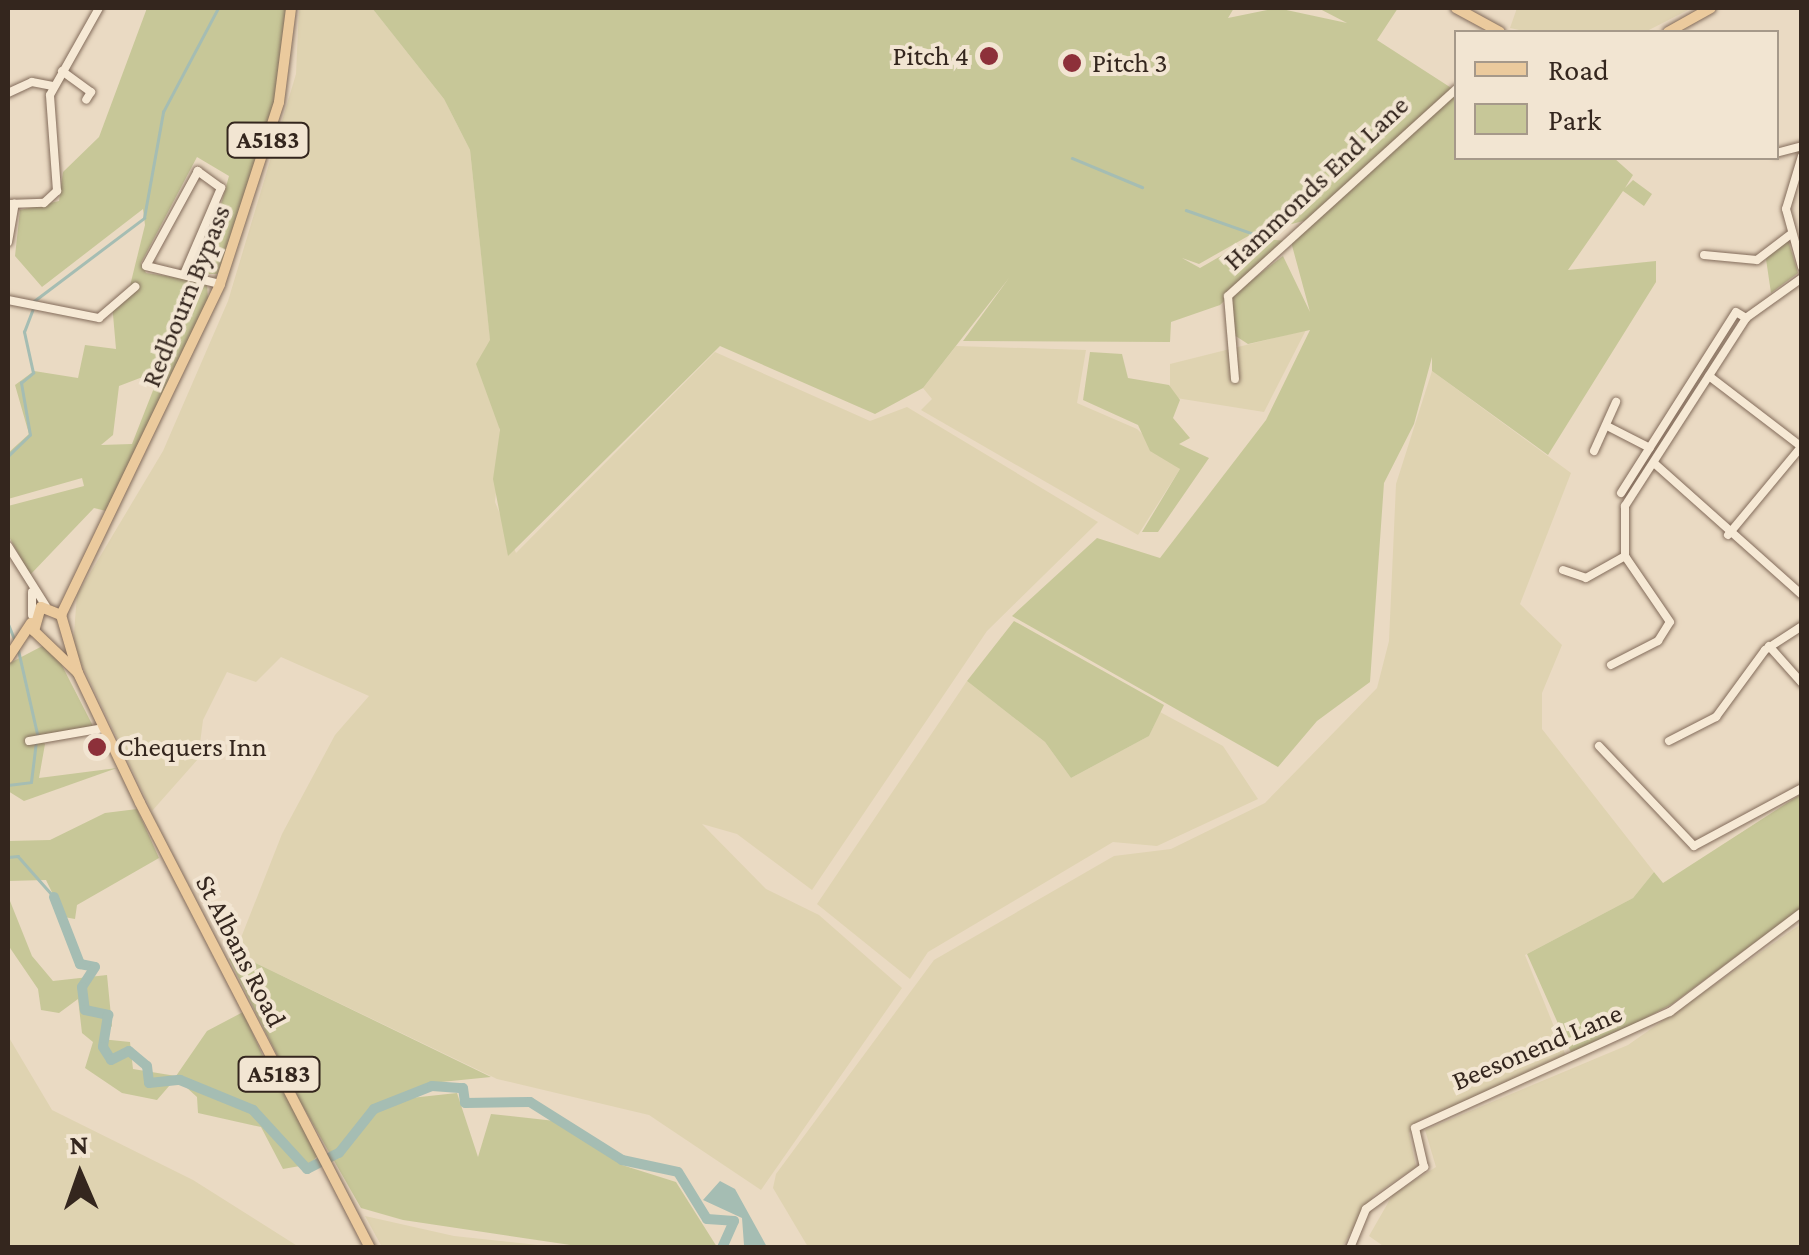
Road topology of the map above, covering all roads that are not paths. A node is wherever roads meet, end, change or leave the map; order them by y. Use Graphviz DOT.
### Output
graph roads {
  1 [pos="99,8"];
  2 [pos="291,8"];
  3 [pos="1456,8"];
  4 [pos="1712,8"];
  5 [pos="1496,30"];
  6 [pos="1672,30"];
  7 [pos="62,71"];
  8 [pos="53,86"];
  9 [pos="1454,91"];
  10 [pos="8,93"];
  11 [pos="86,100"];
  12 [pos="1802,156"];
  13 [pos="11,204"];
  14 [pos="1791,234"];
  15 [pos="8,242"];
  16 [pos="1704,255"];
  17 [pos="1802,267"];
  18 [pos="184,274"];
  19 [pos="1802,278"];
  20 [pos="220,284"];
  21 [pos="135,287"];
  22 [pos="8,300"];
  23 [pos="1746,318"];
  24 [pos="1709,376"];
  25 [pos="1235,379"];
  26 [pos="1616,402"];
  27 [pos="1608,426"];
  28 [pos="1801,447"];
  29 [pos="1594,451"];
  30 [pos="1651,457"];
  31 [pos="1621,494"];
  32 [pos="1728,536"];
  33 [pos="8,546"];
  34 [pos="1625,556"];
  35 [pos="1564,570"];
  36 [pos="70,583"];
  37 [pos="32,592"];
  38 [pos="1802,595"];
  39 [pos="46,606"];
  40 [pos="32,619"];
  41 [pos="62,619"];
  42 [pos="1802,626"];
  43 [pos="46,637"];
  44 [pos="1769,646"];
  45 [pos="16,649"];
  46 [pos="1612,665"];
  47 [pos="78,673"];
  48 [pos="1802,683"];
  49 [pos="104,728"];
  50 [pos="1670,740"];
  51 [pos="29,741"];
  52 [pos="1599,746"];
  53 [pos="1802,788"];
  54 [pos="1802,912"];
  55 [pos="370,1248"];
  56 [pos="1350,1248"];
  1 -- 7 [label="street"];
  2 -- 20 [label="main road, Redbourn Bypass / A5183"];
  3 -- 5 [label="main road"];
  4 -- 6 [label="main road"];
  7 -- 8 [label="street"];
  7 -- 11 [label="street"];
  8 -- 10 [label="street"];
  8 -- 13 [label="street"];
  9 -- 25 [label="street, Hammonds End Lane"];
  12 -- 14 [label="street"];
  13 -- 15 [label="street"];
  14 -- 16 [label="street"];
  14 -- 17 [label="street"];
  18 -- 18 [label="street"];
  18 -- 20 [label="street"];
  19 -- 23 [label="street"];
  20 -- 36 [label="main road, Redbourn Bypass / A5183"];
  21 -- 22 [label="street"];
  23 -- 24 [label="street"];
  23 -- 30 [label="street"];
  24 -- 28 [label="street"];
  24 -- 30 [label="street"];
  26 -- 27 [label="street"];
  27 -- 29 [label="street"];
  27 -- 30 [label="street"];
  28 -- 32 [label="street"];
  30 -- 31 [label="street"];
  30 -- 32 [label="street"];
  30 -- 34 [label="street"];
  32 -- 38 [label="street"];
  33 -- 37 [label="street"];
  34 -- 35 [label="street"];
  34 -- 46 [label="street"];
  36 -- 39 [label="main road, Redbourn Bypass / A5183"];
  36 -- 41 [label="main road, Redbourn Bypass / A5183"];
  37 -- 39 [label="street"];
  37 -- 40 [label="street"];
  39 -- 40 [label="main road, Redbourn Bypass"];
  39 -- 41 [label="main road"];
  40 -- 43 [label="main road, St Albans Road"];
  40 -- 45 [label="main road"];
  41 -- 43 [label="main road"];
  41 -- 47 [label="main road, St Albans Road / A5183"];
  42 -- 44 [label="street"];
  43 -- 45 [label="main road"];
  43 -- 47 [label="main road, St Albans Road / A5183"];
  44 -- 48 [label="street"];
  44 -- 50 [label="street"];
  47 -- 49 [label="main road, St Albans Road / A5183"];
  49 -- 51 [label="street"];
  49 -- 55 [label="main road, St Albans Road / A5183"];
  52 -- 53 [label="street"];
  54 -- 56 [label="street, Beesonend Lane"];
}
